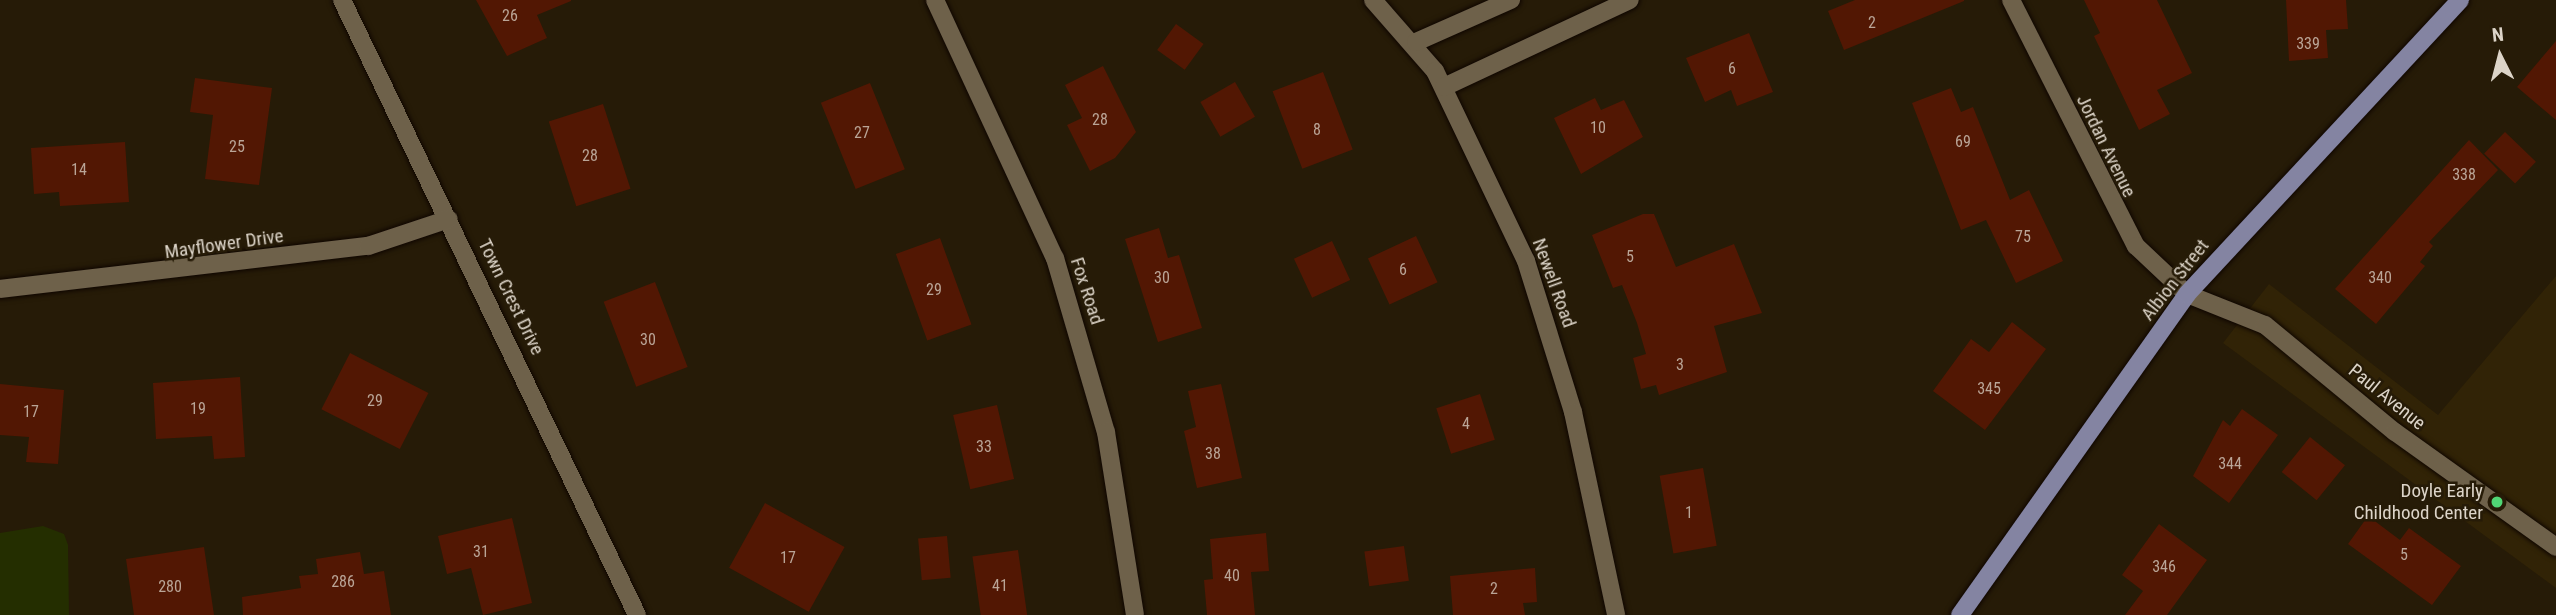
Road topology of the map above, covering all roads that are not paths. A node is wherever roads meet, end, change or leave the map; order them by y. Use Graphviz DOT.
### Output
graph roads {
  1 [pos="342,0"];
  2 [pos="935,0"];
  3 [pos="1373,0"];
  4 [pos="1511,0"];
  5 [pos="1630,0"];
  6 [pos="2011,0"];
  7 [pos="2460,0"];
  8 [pos="1416,42"];
  9 [pos="1444,87"];
  10 [pos="449,219"];
  11 [pos="0,289"];
  12 [pos="2188,294"];
  13 [pos="2556,547"];
  14 [pos="637,615"];
  15 [pos="1135,615"];
  16 [pos="1616,615"];
  17 [pos="1960,615"];
  1 -- 10 [label="street, Town Crest Drive"];
  2 -- 15 [label="street, Fox Road"];
  3 -- 8 [label="street, Newell Road"];
  4 -- 8 [label="street"];
  5 -- 9 [label="street"];
  6 -- 12 [label="street, Jordan Avenue"];
  7 -- 12 [label="main road, Albion Street"];
  8 -- 9 [label="street, Newell Road"];
  9 -- 16 [label="street, Newell Road"];
  10 -- 11 [label="street, Mayflower Drive"];
  10 -- 14 [label="street, Town Crest Drive"];
  12 -- 13 [label="street, Paul Avenue"];
  12 -- 17 [label="main road, Albion Street"];
}
